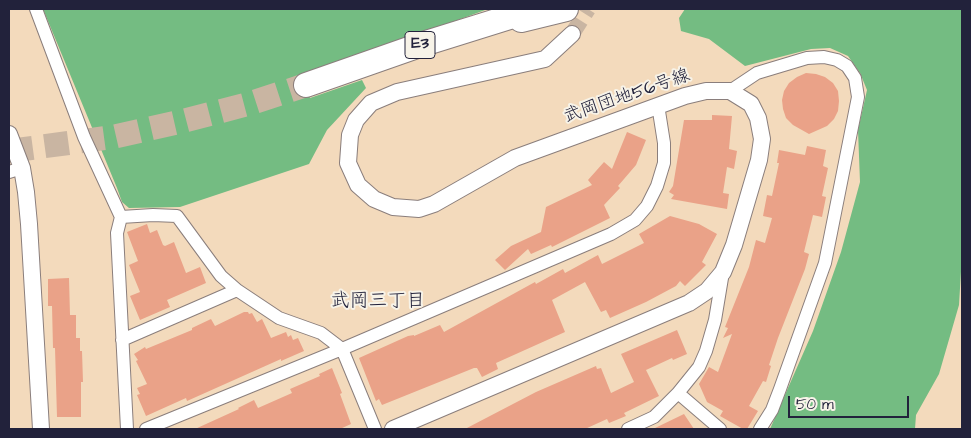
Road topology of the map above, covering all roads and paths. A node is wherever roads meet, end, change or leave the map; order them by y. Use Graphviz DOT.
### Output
graph roads {
  1 [pos="36,9"];
  2 [pos="536,9"];
  3 [pos="566,9"];
  4 [pos="572,34"];
  5 [pos="422,44"];
  6 [pos="306,85"];
  7 [pos="730,91"];
  8 [pos="658,106"];
  9 [pos="9,134"];
  10 [pos="15,170"];
  11 [pos="122,217"];
  12 [pos="723,272"];
  13 [pos="237,290"];
  14 [pos="122,340"];
  15 [pos="342,349"];
  16 [pos="678,394"];
  17 [pos="41,429"];
  18 [pos="127,429"];
  19 [pos="146,429"];
  20 [pos="375,429"];
  21 [pos="393,429"];
  22 [pos="628,429"];
  23 [pos="720,429"];
  24 [pos="760,429"];
  1 -- 11 [label="street"];
  2 -- 5 [label="highway, E3"];
  3 -- 5 [label="highway"];
  4 -- 8 [label="street, 武岡団地56号線"];
  5 -- 6 [label="highway, E3"];
  7 -- 8 [label="street, 武岡団地56号線"];
  7 -- 12 [label="street"];
  7 -- 24 [label="street"];
  8 -- 15 [label="street"];
  9 -- 10 [label="street"];
  10 -- 17 [label="street"];
  11 -- 13 [label="street"];
  11 -- 14 [label="street"];
  12 -- 16 [label="street"];
  12 -- 21 [label="street"];
  13 -- 14 [label="street"];
  13 -- 15 [label="street"];
  14 -- 18 [label="street"];
  15 -- 19 [label="street"];
  15 -- 20 [label="street"];
  16 -- 22 [label="street"];
  16 -- 23 [label="street"];
}
